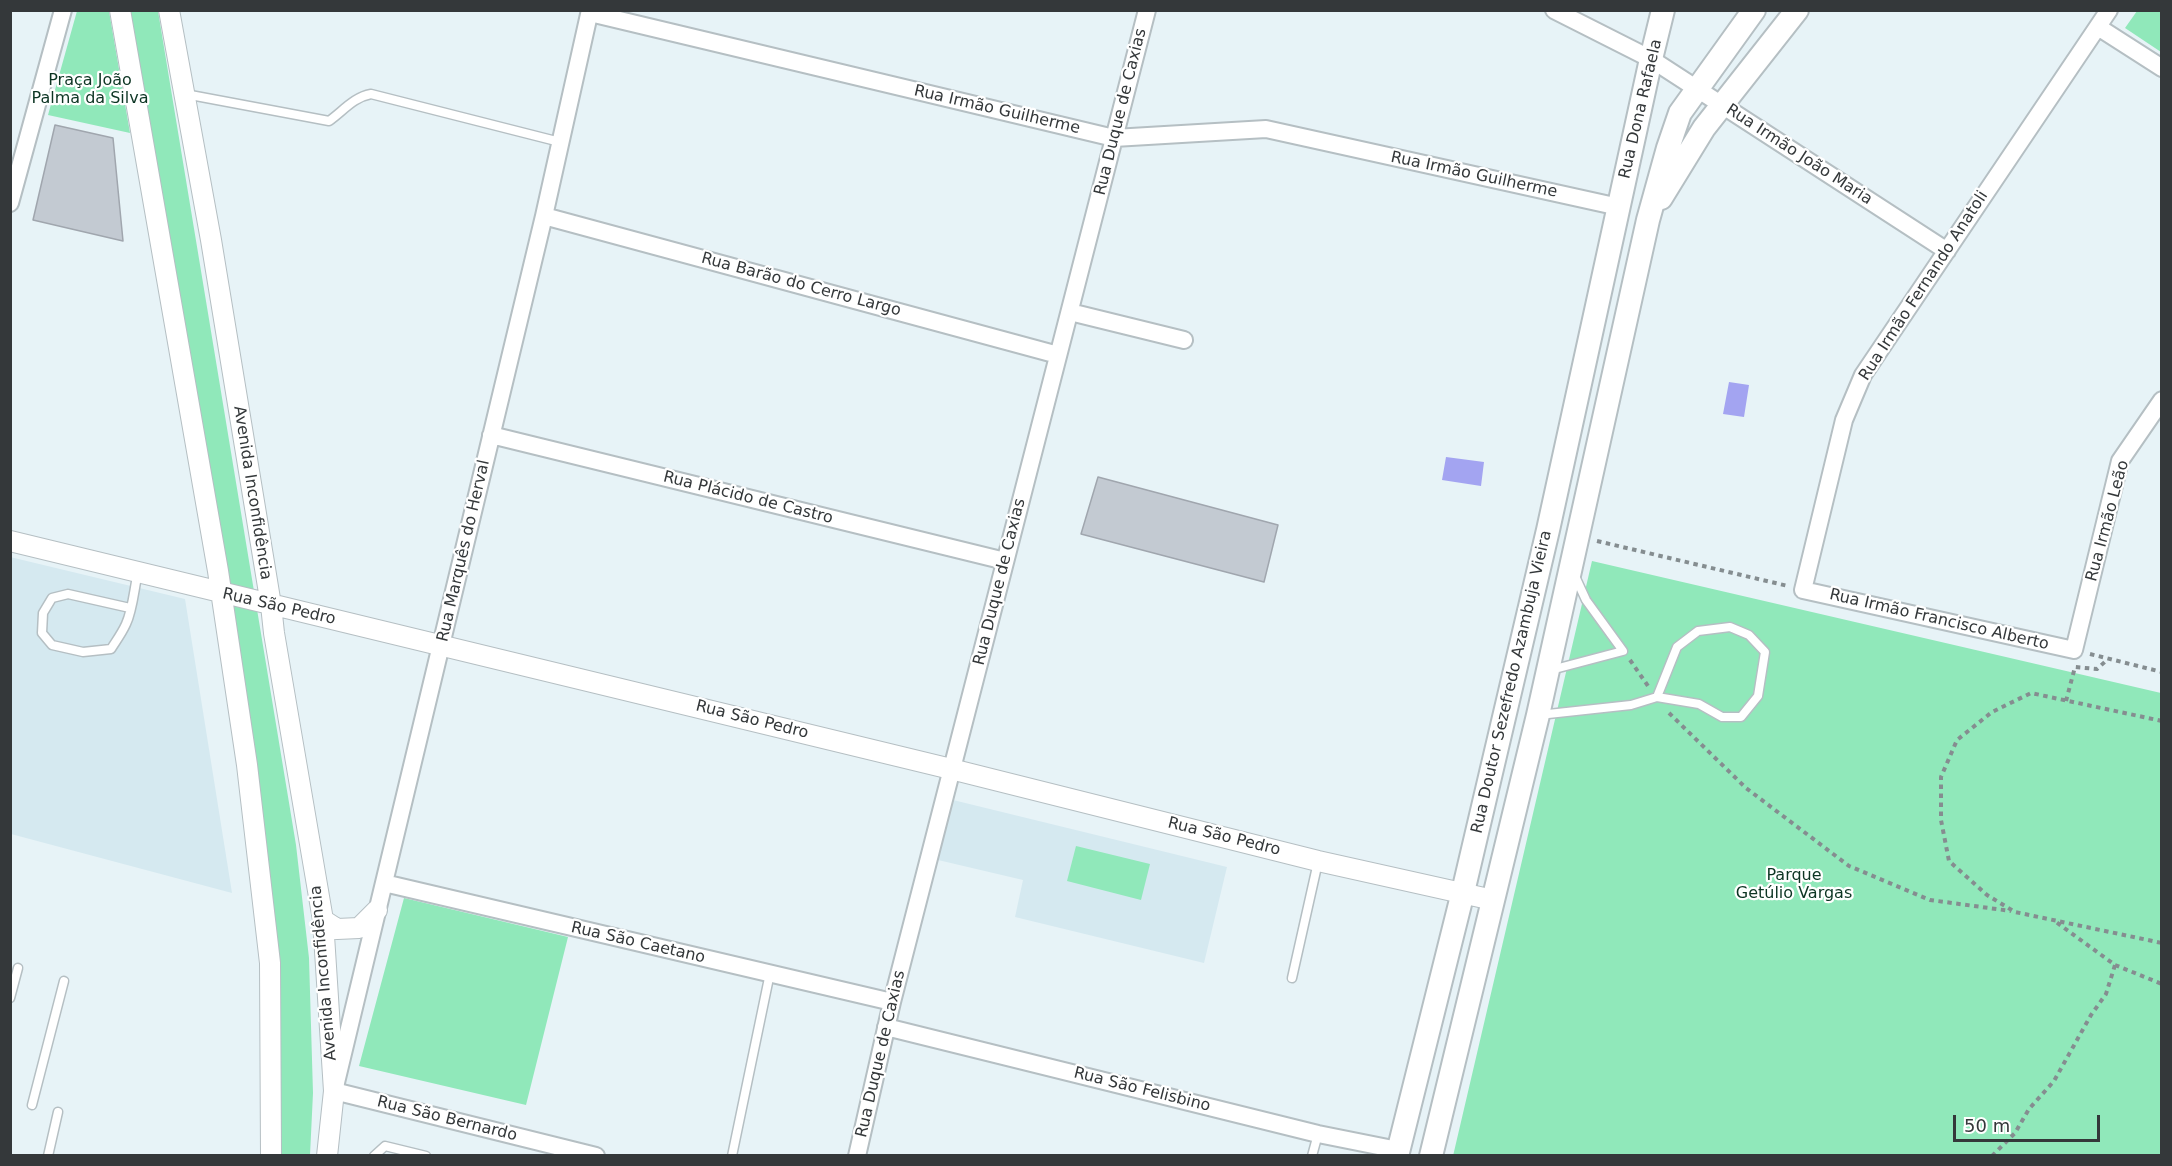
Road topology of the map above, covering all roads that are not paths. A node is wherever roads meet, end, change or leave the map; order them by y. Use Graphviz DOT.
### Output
graph roads {
  1 [pos="63,10"];
  2 [pos="120,10"];
  3 [pos="169,10"];
  4 [pos="1147,10"];
  5 [pos="1554,10"];
  6 [pos="1664,10"];
  7 [pos="1754,10"];
  8 [pos="1797,10"];
  9 [pos="2109,10"];
  10 [pos="590,12"];
  11 [pos="2098,27"];
  12 [pos="1651,59"];
  13 [pos="2162,68"];
  14 [pos="1696,89"];
  15 [pos="184,94"];
  16 [pos="1721,105"];
  17 [pos="1114,138"];
  18 [pos="560,142"];
  19 [pos="14,171"];
  20 [pos="10,203"];
  21 [pos="1619,207"];
  22 [pos="544,216"];
  23 [pos="1648,220"];
  24 [pos="1947,251"];
  25 [pos="1070,312"];
  26 [pos="1184,340"];
  27 [pos="1058,355"];
  28 [pos="2162,400"];
  29 [pos="491,435"];
  30 [pos="10,541"];
  31 [pos="1005,561"];
  32 [pos="1571,568"];
  33 [pos="138,572"];
  34 [pos="1803,590"];
  35 [pos="221,593"];
  36 [pos="271,605"];
  37 [pos="130,608"];
  38 [pos="441,644"];
  39 [pos="2074,650"];
  40 [pos="1547,670"];
  41 [pos="1656,697"];
  42 [pos="1538,715"];
  43 [pos="951,769"];
  44 [pos="1318,861"];
  45 [pos="384,883"];
  46 [pos="1462,892"];
  47 [pos="1493,900"];
  48 [pos="377,910"];
  49 [pos="323,920"];
  50 [pos="18,968"];
  51 [pos="770,973"];
  52 [pos="1292,978"];
  53 [pos="64,981"];
  54 [pos="10,998"];
  55 [pos="892,1002"];
  56 [pos="886,1027"];
  57 [pos="334,1091"];
  58 [pos="32,1105"];
  59 [pos="58,1112"];
  60 [pos="1318,1134"];
  61 [pos="1398,1153"];
  62 [pos="48,1155"];
  63 [pos="271,1155"];
  64 [pos="327,1155"];
  65 [pos="374,1155"];
  66 [pos="426,1155"];
  67 [pos="596,1155"];
  68 [pos="732,1155"];
  69 [pos="857,1155"];
  70 [pos="1312,1155"];
  71 [pos="1431,1155"];
  1 -- 19 [label="street"];
  2 -- 35 [label="street"];
  3 -- 15 [label="street, Avenida Inconfidência"];
  4 -- 17 [label="street, Rua Duque de Caxias"];
  5 -- 12 [label="street, Rua Irmão João Maria"];
  6 -- 12 [label="main road, Rua Dona Rafaela"];
  7 -- 14 [label="main road, Rua Doutor Sezefredo Azambuja Vieira"];
  8 -- 16 [label="main road, Rua Doutor Sezefredo Azambuja Vieira"];
  9 -- 11 [label="street, Rua Irmão Fernando Anatoli"];
  10 -- 17 [label="street, Rua Irmão Guilherme"];
  10 -- 18 [label="street, Rua Marquês do Herval"];
  11 -- 13 [label="street"];
  11 -- 24 [label="street, Rua Irmão Fernando Anatoli"];
  12 -- 14 [label="street, Rua Irmão João Maria"];
  12 -- 21 [label="main road, Rua Dona Rafaela"];
  14 -- 16 [label="street, Rua Irmão João Maria"];
  14 -- 23 [label="main road, Rua Doutor Sezefredo Azambuja Vieira"];
  15 -- 18 [label="lane"];
  15 -- 36 [label="street, Avenida Inconfidência"];
  16 -- 23 [label="main road, Rua Doutor Sezefredo Azambuja Vieira"];
  16 -- 24 [label="street, Rua Irmão João Maria"];
  17 -- 21 [label="street, Rua Irmão Guilherme"];
  17 -- 25 [label="street, Rua Duque de Caxias"];
  18 -- 22 [label="street, Rua Marquês do Herval"];
  19 -- 20 [label="street"];
  21 -- 46 [label="main road, Rua Doutor Sezefredo Azambuja Vieira"];
  22 -- 27 [label="street, Rua Barão do Cerro Largo"];
  22 -- 29 [label="street, Rua Marquês do Herval"];
  23 -- 32 [label="main road, Rua Doutor Sezefredo Azambuja Vieira"];
  24 -- 34 [label="street, Rua Irmão Fernando Anatoli"];
  25 -- 26 [label="street"];
  25 -- 27 [label="street, Rua Duque de Caxias"];
  27 -- 31 [label="street, Rua Duque de Caxias"];
  28 -- 39 [label="street, Rua Irmão Leão"];
  29 -- 31 [label="street, Rua Plácido de Castro"];
  29 -- 38 [label="street, Rua Marquês do Herval"];
  30 -- 33 [label="street, Rua São Pedro"];
  31 -- 43 [label="street, Rua Duque de Caxias"];
  32 -- 40 [label="main road, Rua Doutor Sezefredo Azambuja Vieira"];
  32 -- 40 [label="lane"];
  33 -- 35 [label="street, Rua São Pedro"];
  33 -- 37 [label="lane"];
  34 -- 39 [label="street, Rua Irmão Francisco Alberto"];
  35 -- 36 [label="street, Rua São Pedro"];
  35 -- 63 [label="street"];
  36 -- 38 [label="street, Rua São Pedro"];
  36 -- 49 [label="street, Avenida Inconfidência"];
  37 -- 37 [label="lane"];
  38 -- 43 [label="street, Rua São Pedro"];
  38 -- 45 [label="street, Rua Marquês do Herval"];
  40 -- 42 [label="main road, Rua Doutor Sezefredo Azambuja Vieira"];
  41 -- 41 [label="lane"];
  41 -- 42 [label="lane"];
  42 -- 47 [label="main road, Rua Doutor Sezefredo Azambuja Vieira"];
  43 -- 44 [label="street, Rua São Pedro"];
  43 -- 55 [label="street, Rua Duque de Caxias"];
  44 -- 46 [label="street, Rua São Pedro"];
  44 -- 52 [label="lane"];
  45 -- 48 [label="street, Rua Marquês do Herval"];
  45 -- 51 [label="street, Rua São Caetano"];
  46 -- 47 [label="street, Rua São Pedro"];
  46 -- 61 [label="main road, Rua Doutor Sezefredo Azambuja Vieira"];
  47 -- 71 [label="main road, Rua Doutor Sezefredo Azambuja Vieira"];
  48 -- 49 [label="street"];
  48 -- 57 [label="street, Rua Marquês do Herval"];
  49 -- 57 [label="street, Avenida Inconfidência"];
  50 -- 54 [label="lane"];
  51 -- 55 [label="street, Rua São Caetano"];
  51 -- 68 [label="lane"];
  53 -- 58 [label="lane"];
  55 -- 56 [label="street, Rua Duque de Caxias"];
  56 -- 60 [label="street, Rua São Felisbino"];
  56 -- 69 [label="street, Rua Duque de Caxias"];
  57 -- 64 [label="street, Avenida Inconfidência"];
  57 -- 67 [label="street, Rua São Bernardo"];
  59 -- 62 [label="lane"];
  60 -- 61 [label="street, Rua São Felisbino"];
  60 -- 70 [label="lane"];
  65 -- 66 [label="lane"];
}
